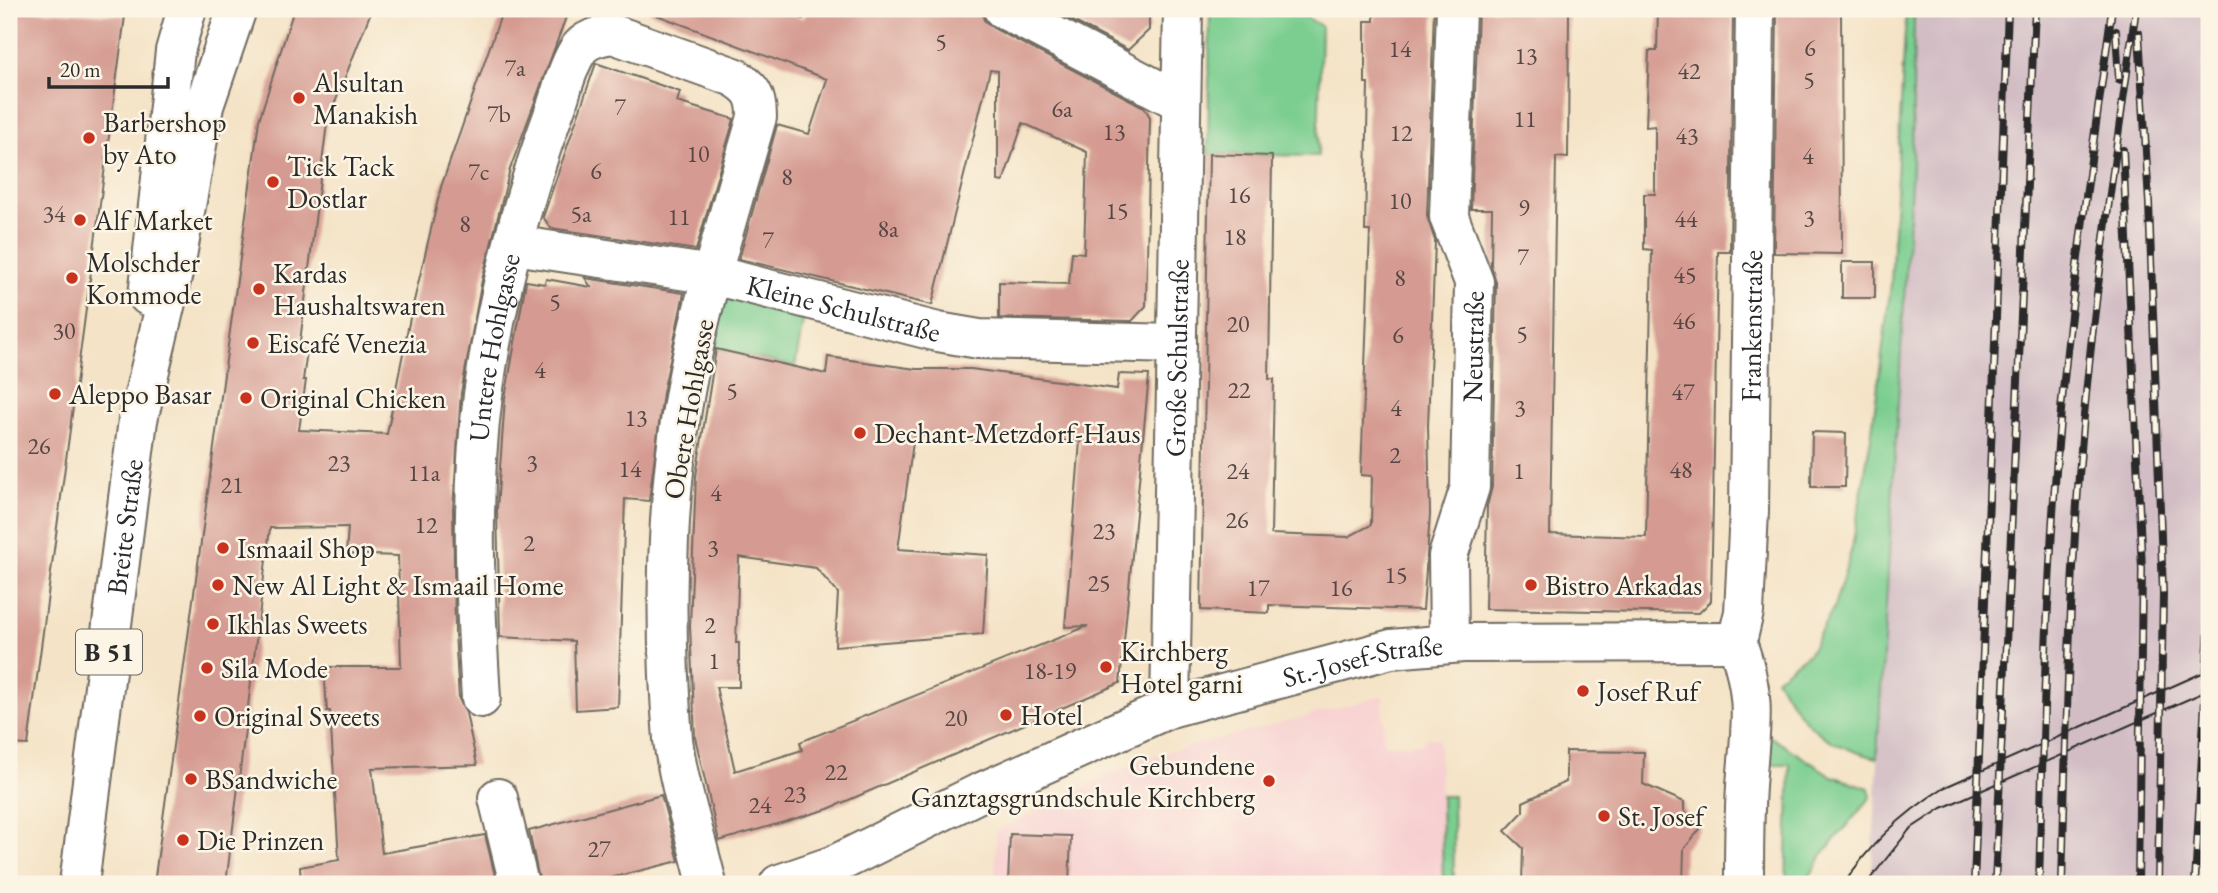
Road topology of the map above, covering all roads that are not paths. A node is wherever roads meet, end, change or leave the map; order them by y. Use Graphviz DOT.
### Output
graph roads {
  1 [pos="187,9"];
  2 [pos="237,9"];
  3 [pos="1003,9"];
  4 [pos="1183,9"];
  5 [pos="1456,9"];
  6 [pos="1755,9"];
  7 [pos="613,34"];
  8 [pos="1181,102"];
  9 [pos="514,245"];
  10 [pos="713,275"];
  11 [pos="1177,344"];
  12 [pos="138,420"];
  13 [pos="1737,642"];
  14 [pos="1448,644"];
  15 [pos="481,698"];
  16 [pos="1170,708"];
  17 [pos="498,798"];
  18 [pos="79,884"];
  19 [pos="519,884"];
  20 [pos="707,884"];
  21 [pos="779,884"];
  22 [pos="1744,884"];
  1 -- 12 [label="street, Breite Straße / B 51"];
  2 -- 12 [label="street, Breite Straße / B 51"];
  3 -- 8 [label="street"];
  4 -- 8 [label="street, Große Schulstraße"];
  5 -- 14 [label="street, Neustraße"];
  6 -- 13 [label="street, Frankenstraße"];
  7 -- 9 [label="street, Untere Hohlgasse"];
  7 -- 10 [label="street, Obere Hohlgasse"];
  8 -- 11 [label="street, Große Schulstraße"];
  9 -- 10 [label="street, Kleine Schulstraße"];
  9 -- 15 [label="street, Untere Hohlgasse"];
  10 -- 11 [label="street, Kleine Schulstraße"];
  10 -- 20 [label="street, Obere Hohlgasse"];
  11 -- 16 [label="street, Große Schulstraße"];
  12 -- 18 [label="street, Breite Straße / B 51"];
  13 -- 14 [label="street, St.-Josef-Straße"];
  13 -- 22 [label="street"];
  14 -- 16 [label="street, St.-Josef-Straße"];
  16 -- 21 [label="street, St.-Josef-Straße"];
  17 -- 19 [label="street"];
}
